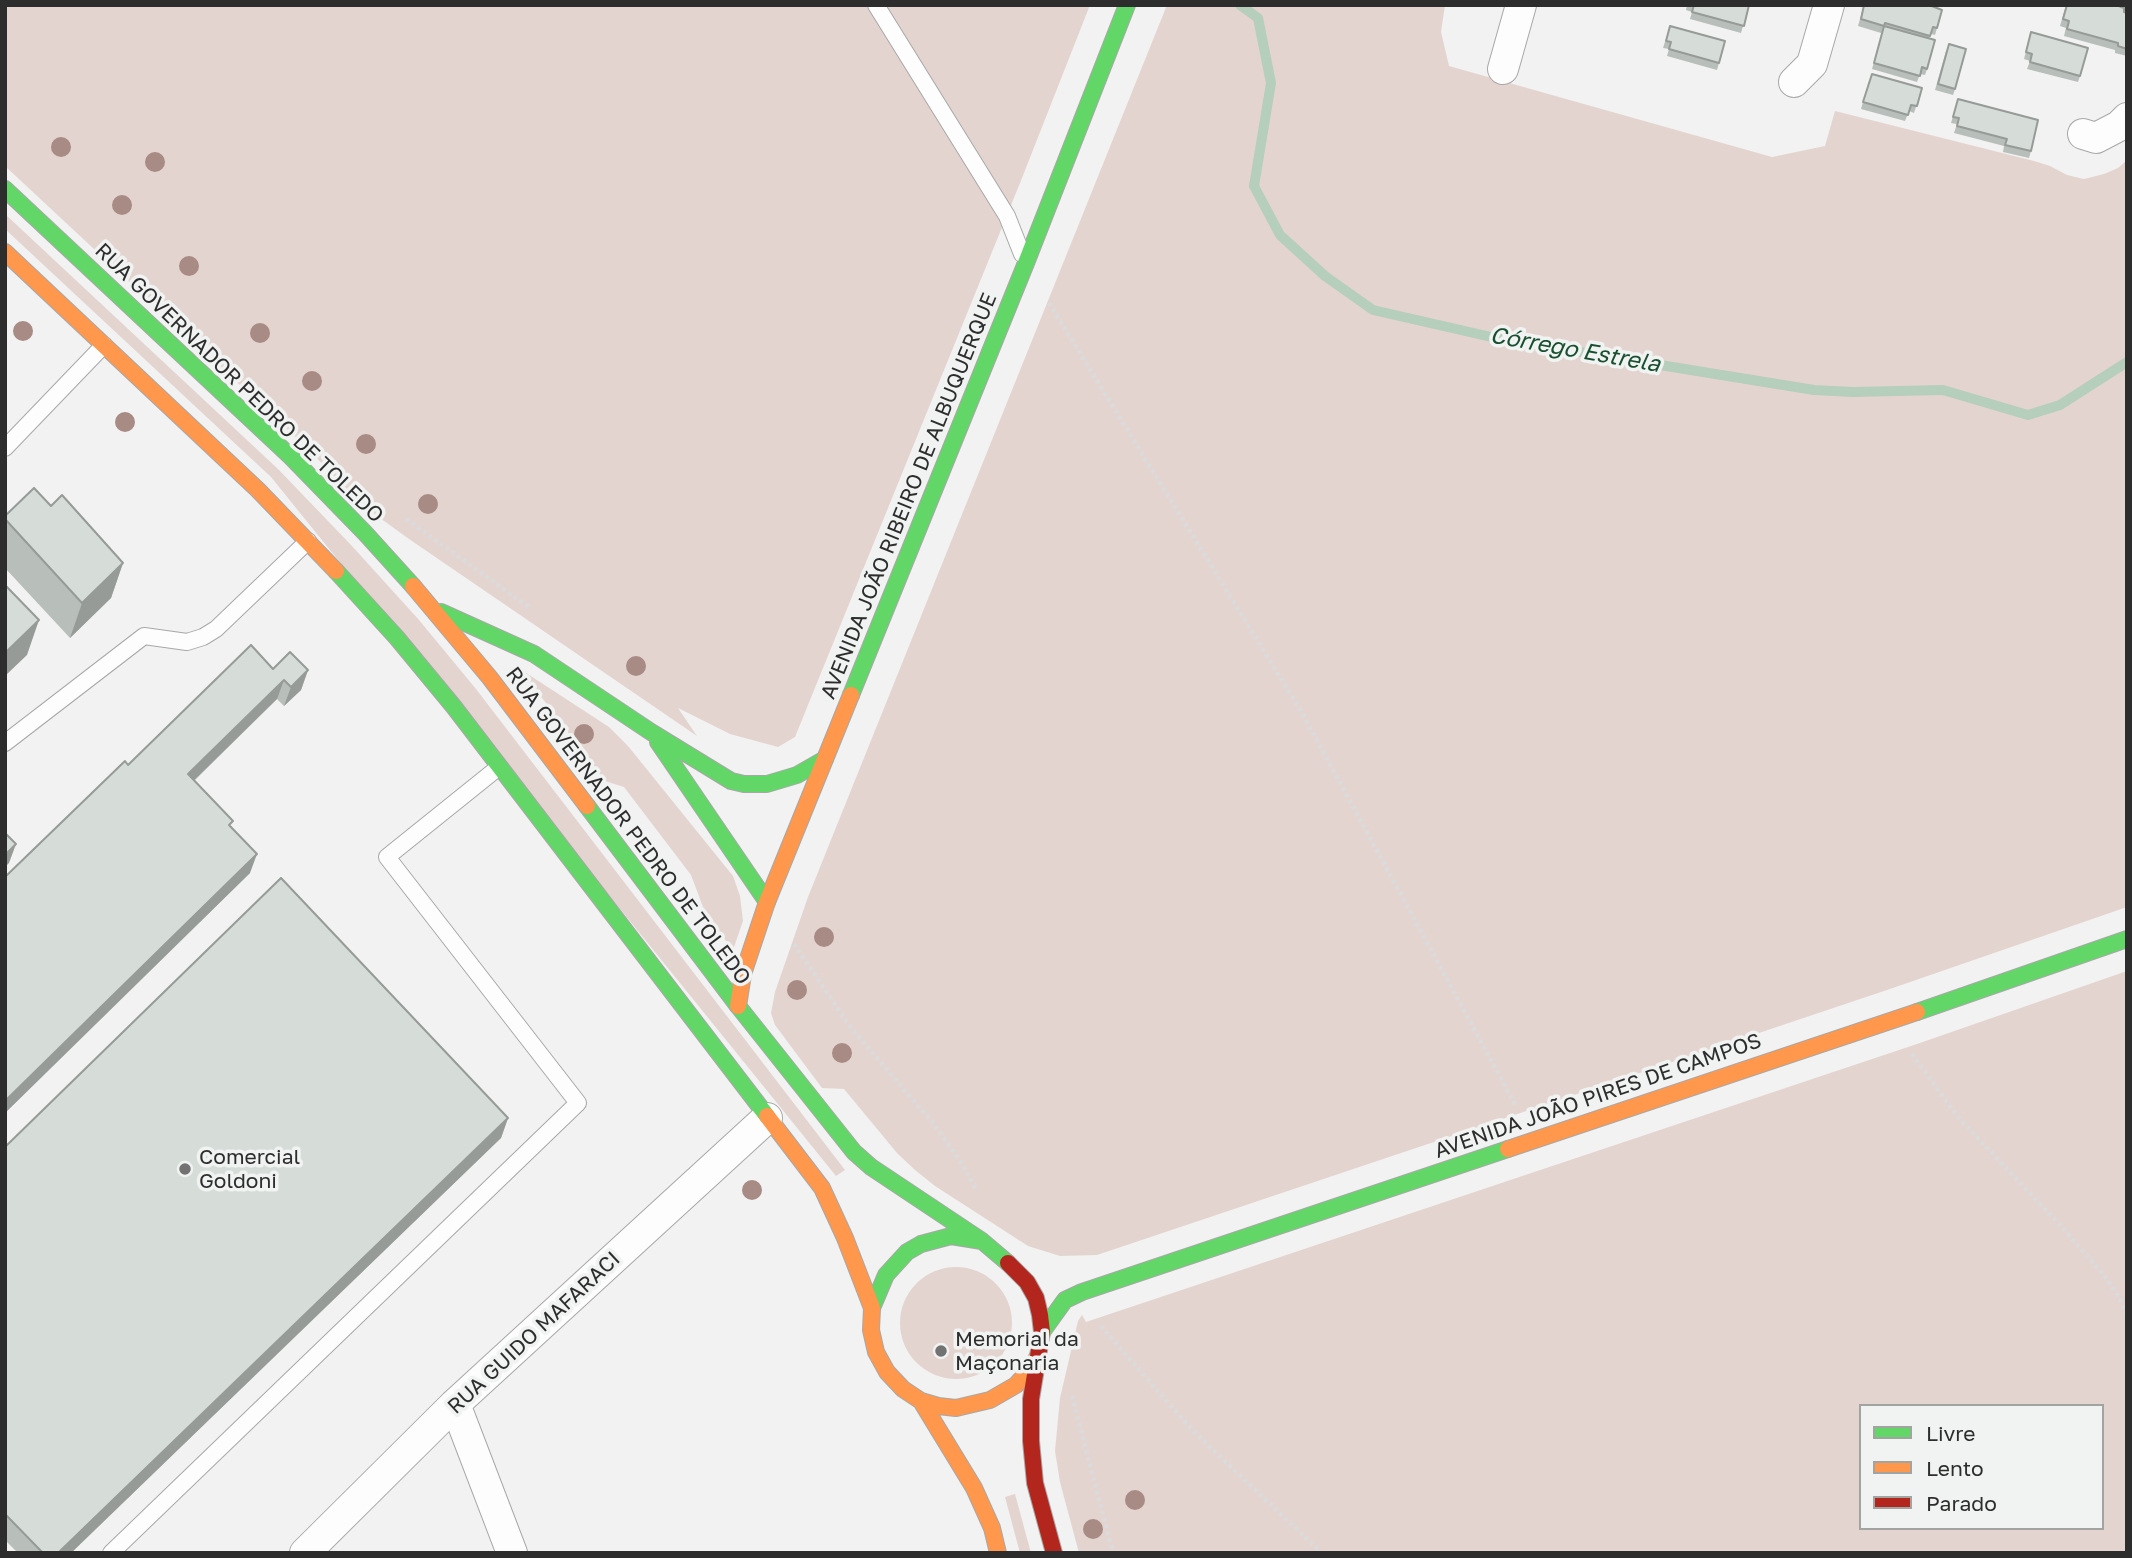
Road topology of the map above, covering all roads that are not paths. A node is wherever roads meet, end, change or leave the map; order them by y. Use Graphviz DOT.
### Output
graph roads {
  1 [pos="876,5"];
  2 [pos="1127,5"];
  3 [pos="1521,5"];
  4 [pos="1829,5"];
  5 [pos="1503,69"];
  6 [pos="1794,82"];
  7 [pos="2127,118"];
  8 [pos="2083,134"];
  9 [pos="5,189"];
  10 [pos="5,252"];
  11 [pos="1026,263"];
  12 [pos="104,345"];
  13 [pos="5,449"];
  14 [pos="308,541"];
  15 [pos="433,608"];
  16 [pos="651,732"];
  17 [pos="5,743"];
  18 [pos="825,759"];
  19 [pos="499,766"];
  20 [pos="767,902"];
  21 [pos="2127,939"];
  22 [pos="738,1006"];
  23 [pos="767,1118"];
  24 [pos="982,1241"];
  25 [pos="1016,1269"];
  26 [pos="1041,1279"];
  27 [pos="1060,1286"];
  28 [pos="1082,1292"];
  29 [pos="872,1308"];
  30 [pos="1042,1332"];
  31 [pos="1040,1353"];
  32 [pos="921,1401"];
  33 [pos="455,1405"];
  34 [pos="111,1553"];
  35 [pos="305,1553"];
  36 [pos="512,1553"];
  37 [pos="998,1553"];
  38 [pos="1054,1553"];
  1 -- 11 [label="lane"];
  2 -- 11 [label="main road, AVENIDA JOÃO RIBEIRO DE ALBUQUERQUE"];
  3 -- 5 [label="street"];
  4 -- 6 [label="street"];
  7 -- 8 [label="street"];
  9 -- 15 [label="main road, RUA GOVERNADOR PEDRO DE TOLEDO"];
  10 -- 12 [label="main road"];
  11 -- 18 [label="main road, AVENIDA JOÃO RIBEIRO DE ALBUQUERQUE"];
  12 -- 13 [label="lane"];
  12 -- 14 [label="main road"];
  14 -- 17 [label="lane"];
  14 -- 19 [label="main road"];
  15 -- 16 [label="main road"];
  15 -- 22 [label="main road, RUA GOVERNADOR PEDRO DE TOLEDO"];
  16 -- 18 [label="main road"];
  16 -- 20 [label="main road"];
  18 -- 20 [label="main road, AVENIDA JOÃO RIBEIRO DE ALBUQUERQUE"];
  19 -- 23 [label="main road"];
  19 -- 34 [label="lane"];
  20 -- 22 [label="main road, AVENIDA JOÃO RIBEIRO DE ALBUQUERQUE"];
  21 -- 28 [label="main road, AVENIDA JOÃO PIRES DE CAMPOS"];
  22 -- 24 [label="main road, RUA GOVERNADOR PEDRO DE TOLEDO"];
  23 -- 29 [label="main road"];
  23 -- 33 [label="street, RUA GUIDO MAFARACI"];
  24 -- 25 [label="main road, RUA GOVERNADOR PEDRO DE TOLEDO"];
  24 -- 29 [label="main road"];
  25 -- 26 [label="main road"];
  25 -- 30 [label="main road, RUA GOVERNADOR PEDRO DE TOLEDO"];
  27 -- 28 [label="main road"];
  28 -- 30 [label="main road, AVENIDA JOÃO PIRES DE CAMPOS"];
  29 -- 32 [label="main road"];
  30 -- 31 [label="main road, RUA GOVERNADOR PEDRO DE TOLEDO"];
  31 -- 32 [label="main road"];
  31 -- 38 [label="main road, RUA GOVERNADOR PEDRO DE TOLEDO"];
  32 -- 37 [label="main road"];
  33 -- 35 [label="street, RUA GUIDO MAFARACI"];
  33 -- 36 [label="street"];
}
